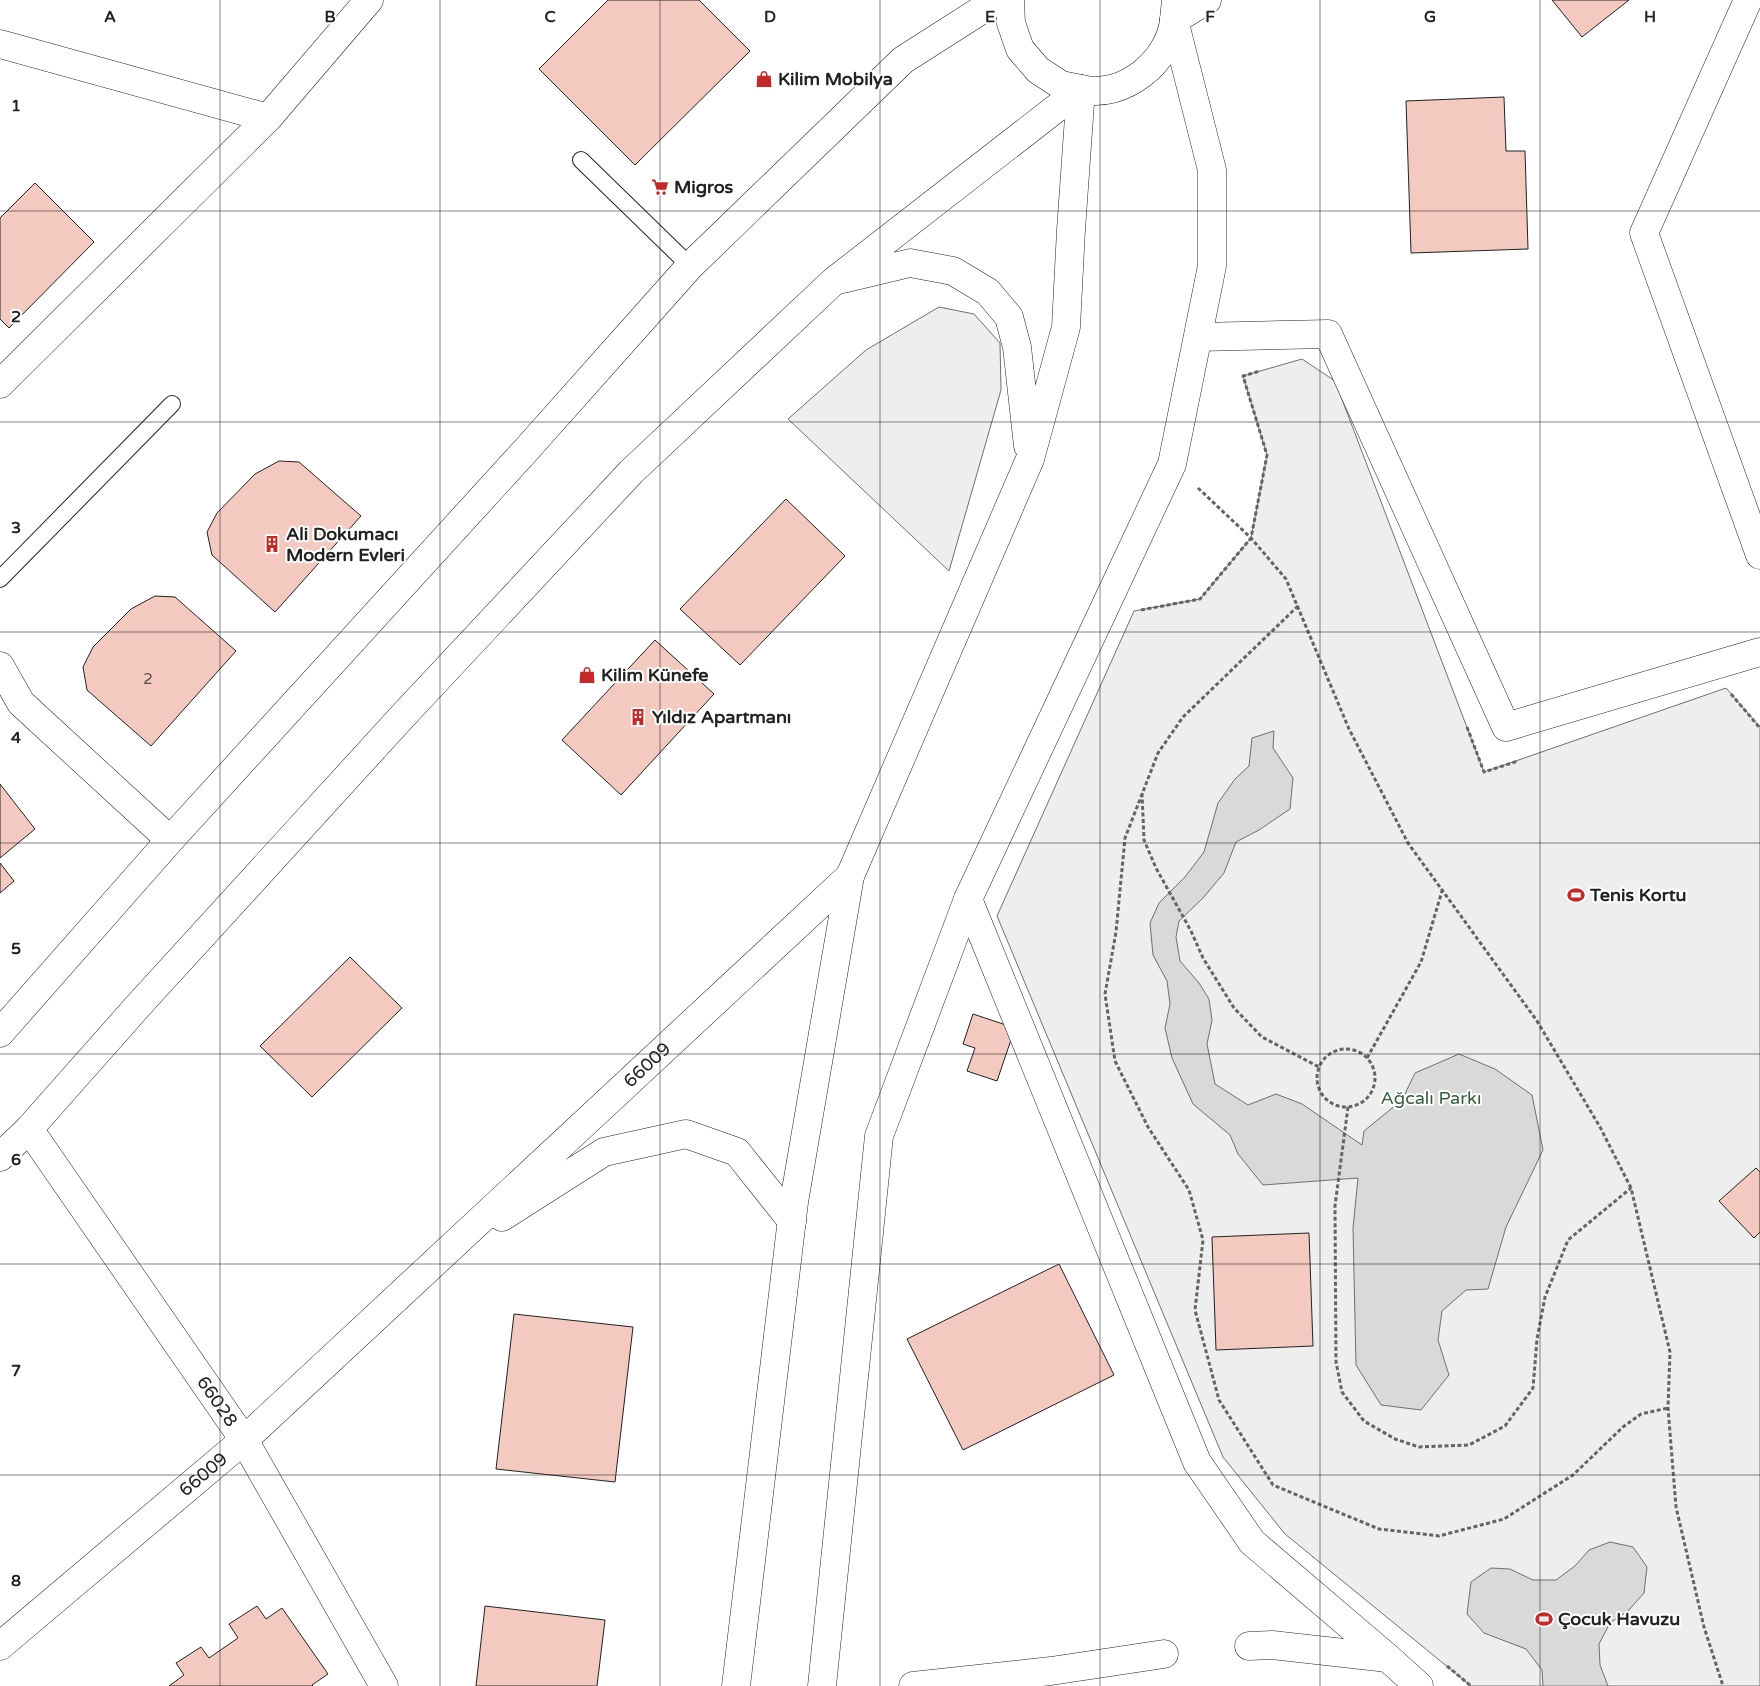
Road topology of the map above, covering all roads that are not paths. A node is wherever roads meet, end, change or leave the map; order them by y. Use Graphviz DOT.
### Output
graph roads {
  1 [pos="369,0"];
  2 [pos="997,0"];
  3 [pos="1010,0"];
  4 [pos="1207,0"];
  5 [pos="1748,0"];
  6 [pos="1175,10"];
  7 [pos="0,44"];
  8 [pos="1081,89"];
  9 [pos="268,118"];
  10 [pos="581,160"];
  11 [pos="690,266"];
  12 [pos="834,281"];
  13 [pos="1199,337"];
  14 [pos="0,384"];
  15 [pos="172,404"];
  16 [pos="1030,460"];
  17 [pos="1760,555"];
  18 [pos="0,579"];
  19 [pos="1755,661"];
  20 [pos="0,666"];
  21 [pos="170,840"];
  22 [pos="850,876"];
  23 [pos="968,899"];
  24 [pos="0,1033"];
  25 [pos="29,1130"];
  26 [pos="0,1157"];
  27 [pos="792,1220"];
  28 [pos="444,1254"];
  29 [pos="244,1440"];
  30 [pos="0,1646"];
  31 [pos="1249,1646"];
  32 [pos="1164,1654"];
  33 [pos="1388,1658"];
  34 [pos="384,1686"];
  35 [pos="736,1686"];
  36 [pos="822,1686"];
  37 [pos="913,1686"];
  38 [pos="1419,1686"];
  1 -- 9 [label="main road"];
  2 -- 11 [label="main road"];
  3 -- 8 [label="main road"];
  4 -- 6 [label="main road"];
  5 -- 17 [label="main road"];
  6 -- 8 [label="main road"];
  6 -- 13 [label="main road"];
  7 -- 9 [label="main road"];
  8 -- 12 [label="main road"];
  8 -- 16 [label="main road"];
  9 -- 14 [label="main road"];
  10 -- 11 [label="lane"];
  11 -- 21 [label="main road"];
  12 -- 16 [label="main road"];
  12 -- 25 [label="main road"];
  13 -- 19 [label="main road"];
  13 -- 23 [label="main road"];
  15 -- 18 [label="lane"];
  16 -- 22 [label="main road"];
  20 -- 21 [label="main road"];
  21 -- 24 [label="main road"];
  22 -- 27 [label="main road"];
  22 -- 28 [label="main road, 66009"];
  23 -- 33 [label="main road"];
  23 -- 36 [label="main road"];
  25 -- 26 [label="main road"];
  25 -- 29 [label="main road, 66028"];
  27 -- 28 [label="main road, 66009"];
  27 -- 35 [label="main road"];
  28 -- 29 [label="main road, 66009"];
  29 -- 30 [label="main road, 66009"];
  29 -- 34 [label="main road, 66028"];
  31 -- 33 [label="main road"];
  32 -- 37 [label="main road"];
  33 -- 38 [label="main road"];
}
